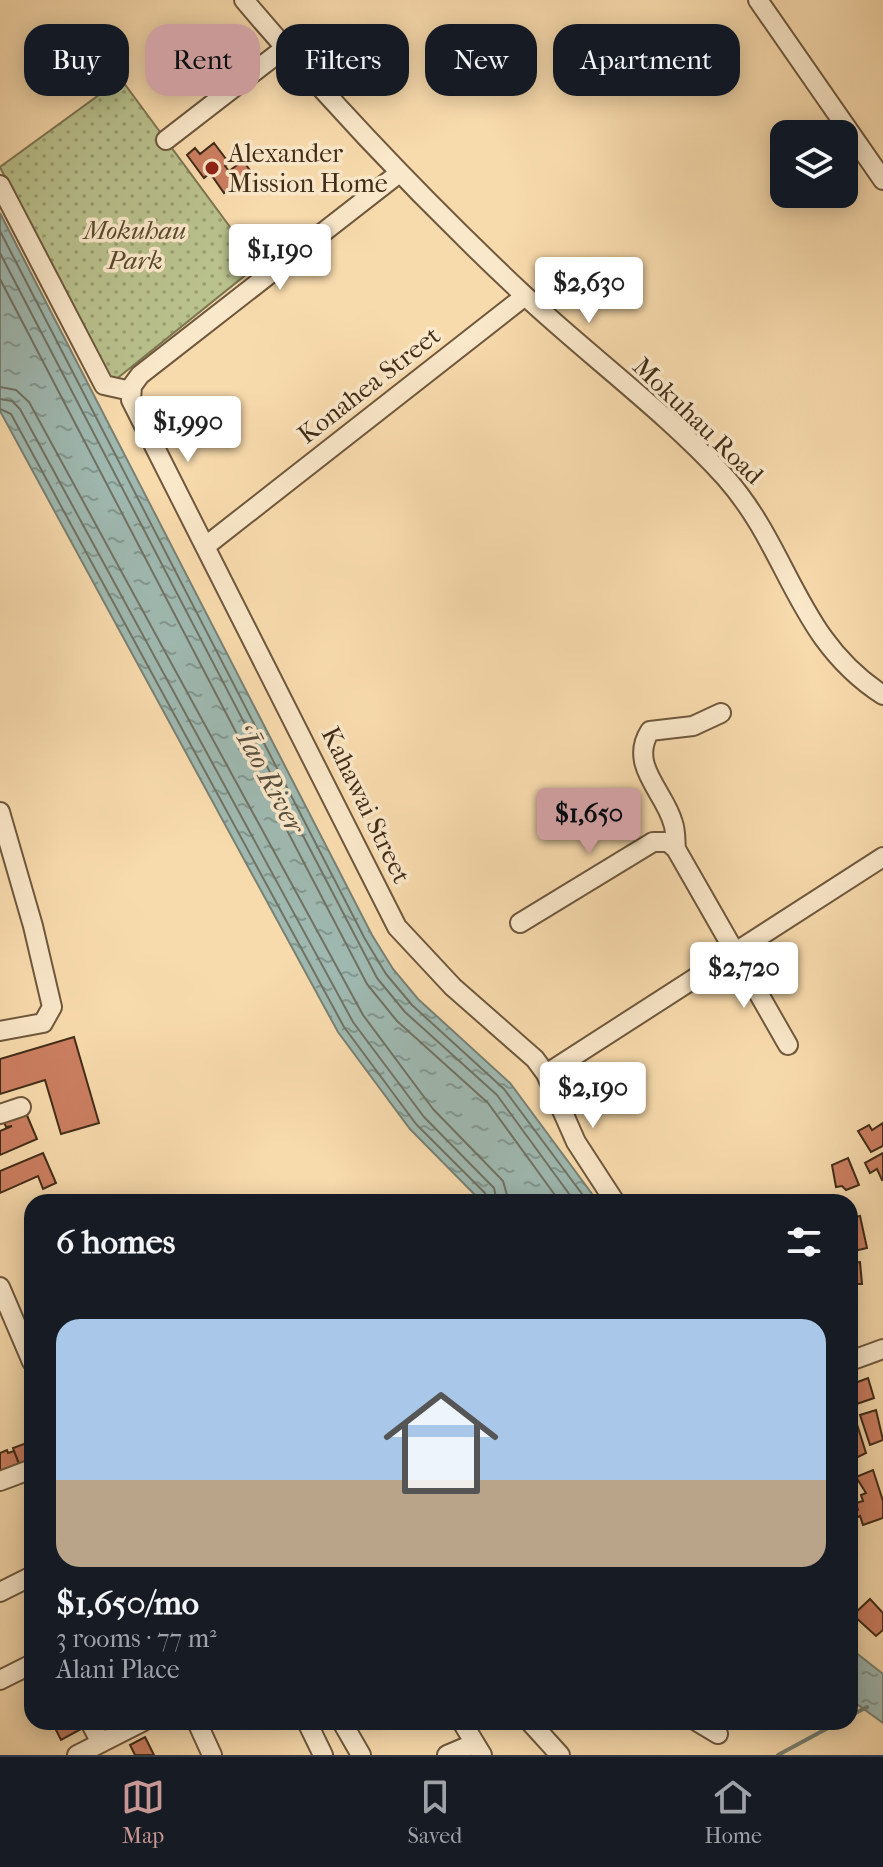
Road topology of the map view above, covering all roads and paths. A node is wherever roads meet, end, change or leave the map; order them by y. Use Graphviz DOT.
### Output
graph roads {
  1 [pos="244,0"];
  2 [pos="758,0"];
  3 [pos="276,37"];
  4 [pos="276,55"];
  5 [pos="328,96"];
  6 [pos="166,140"];
  7 [pos="398,174"];
  8 [pos="883,180"];
  9 [pos="0,185"];
  10 [pos="525,296"];
  11 [pos="131,390"];
  12 [pos="207,545"];
  13 [pos="883,695"];
  14 [pos="721,713"];
  15 [pos="0,812"];
  16 [pos="671,845"];
  17 [pos="883,857"];
  18 [pos="520,923"];
  19 [pos="737,954"];
  20 [pos="0,1031"];
  21 [pos="788,1045"];
  22 [pos="546,1074"];
  23 [pos="21,1107"];
  24 [pos="0,1114"];
  25 [pos="610,1194"];
  26 [pos="0,1287"];
  27 [pos="9,1332"];
  28 [pos="883,1349"];
  29 [pos="24,1352"];
  30 [pos="858,1358"];
  31 [pos="24,1472"];
  32 [pos="0,1481"];
  33 [pos="24,1580"];
  34 [pos="0,1592"];
  35 [pos="24,1668"];
  36 [pos="0,1680"];
  37 [pos="94,1730"];
  38 [pos="126,1730"];
  39 [pos="201,1730"];
  40 [pos="311,1730"];
  41 [pos="347,1730"];
  42 [pos="466,1730"];
  43 [pos="537,1730"];
  44 [pos="711,1730"];
  45 [pos="718,1734"];
  46 [pos="101,1743"];
  47 [pos="477,1749"];
  48 [pos="77,1755"];
  49 [pos="212,1755"];
  50 [pos="323,1755"];
  51 [pos="361,1755"];
  52 [pos="447,1755"];
  53 [pos="560,1755"];
  1 -- 3 [label="street, Mokuhau Road"];
  2 -- 8 [label="street"];
  4 -- 6 [label="street"];
  5 -- 7 [label="street, Mokuhau Road"];
  7 -- 10 [label="street, Mokuhau Road"];
  7 -- 11 [label="street"];
  9 -- 11 [label="street"];
  10 -- 12 [label="street, Konahea Street"];
  10 -- 13 [label="street, Mokuhau Road"];
  11 -- 12 [label="street, Kahawai Street"];
  12 -- 22 [label="street, Kahawai Street"];
  14 -- 16 [label="street"];
  15 -- 20 [label="street"];
  16 -- 18 [label="street"];
  16 -- 19 [label="street"];
  17 -- 19 [label="street"];
  19 -- 21 [label="street"];
  19 -- 22 [label="street"];
  22 -- 25 [label="street, Kahawai Street"];
  23 -- 24 [label="street"];
  26 -- 27 [label="street"];
  27 -- 29 [label="street"];
  28 -- 30 [label="street"];
  31 -- 32 [label="street"];
  33 -- 34 [label="street"];
  35 -- 36 [label="street"];
  37 -- 46 [label="street"];
  38 -- 46 [label="street"];
  39 -- 49 [label="street"];
  40 -- 50 [label="street"];
  41 -- 51 [label="street"];
  42 -- 47 [label="street"];
  43 -- 53 [label="street"];
  44 -- 45 [label="street"];
  46 -- 48 [label="street"];
  47 -- 52 [label="street"];
}
